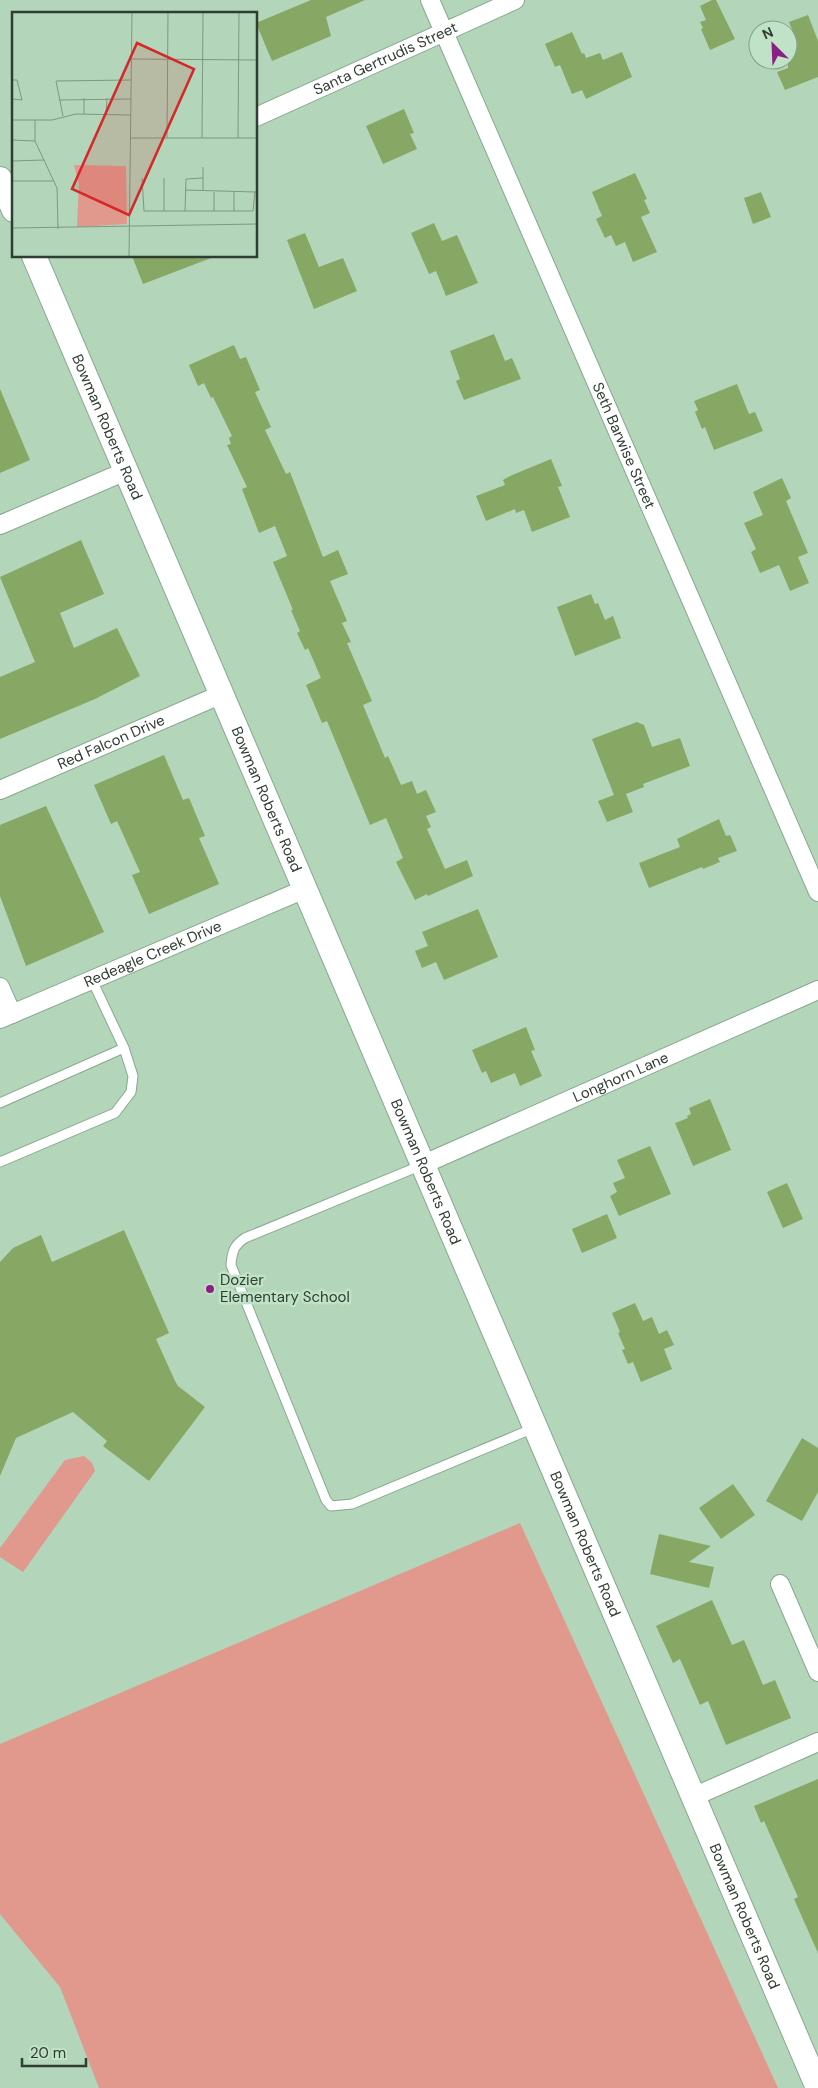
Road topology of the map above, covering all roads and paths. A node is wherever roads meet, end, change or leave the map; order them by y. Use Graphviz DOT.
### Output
graph roads {
  1 [pos="430,0"];
  2 [pos="515,0"];
  3 [pos="444,31"];
  4 [pos="258,115"];
  5 [pos="0,179"];
  6 [pos="12,206"];
  7 [pos="35,258"];
  8 [pos="126,471"];
  9 [pos="0,525"];
  10 [pos="222,694"];
  11 [pos="0,790"];
  12 [pos="305,889"];
  13 [pos="818,892"];
  14 [pos="92,980"];
  15 [pos="0,987"];
  16 [pos="818,990"];
  17 [pos="6,1017"];
  18 [pos="124,1048"];
  19 [pos="0,1103"];
  20 [pos="0,1162"];
  21 [pos="424,1164"];
  22 [pos="536,1427"];
  23 [pos="780,1584"];
  24 [pos="818,1672"];
  25 [pos="818,1742"];
  26 [pos="693,1796"];
  27 [pos="818,2088"];
  1 -- 3 [label="street, Seth Barwise Street"];
  2 -- 3 [label="street, Santa Gertrudis Street"];
  3 -- 4 [label="street, Santa Gertrudis Street"];
  3 -- 13 [label="street, Seth Barwise Street"];
  5 -- 6 [label="street"];
  7 -- 8 [label="street, Bowman Roberts Road"];
  8 -- 9 [label="street"];
  8 -- 10 [label="street, Bowman Roberts Road"];
  10 -- 11 [label="street, Red Falcon Drive"];
  10 -- 12 [label="street, Bowman Roberts Road"];
  12 -- 14 [label="street, Redeagle Creek Drive"];
  12 -- 21 [label="street, Bowman Roberts Road"];
  14 -- 17 [label="street, Redeagle Creek Drive"];
  14 -- 18 [label="lane"];
  15 -- 17 [label="street"];
  16 -- 21 [label="street, Longhorn Lane"];
  18 -- 19 [label="lane"];
  18 -- 20 [label="lane"];
  21 -- 22 [label="street, Bowman Roberts Road"];
  21 -- 22 [label="lane"];
  22 -- 26 [label="street, Bowman Roberts Road"];
  23 -- 24 [label="street"];
  25 -- 26 [label="street"];
  26 -- 27 [label="street, Bowman Roberts Road"];
}
